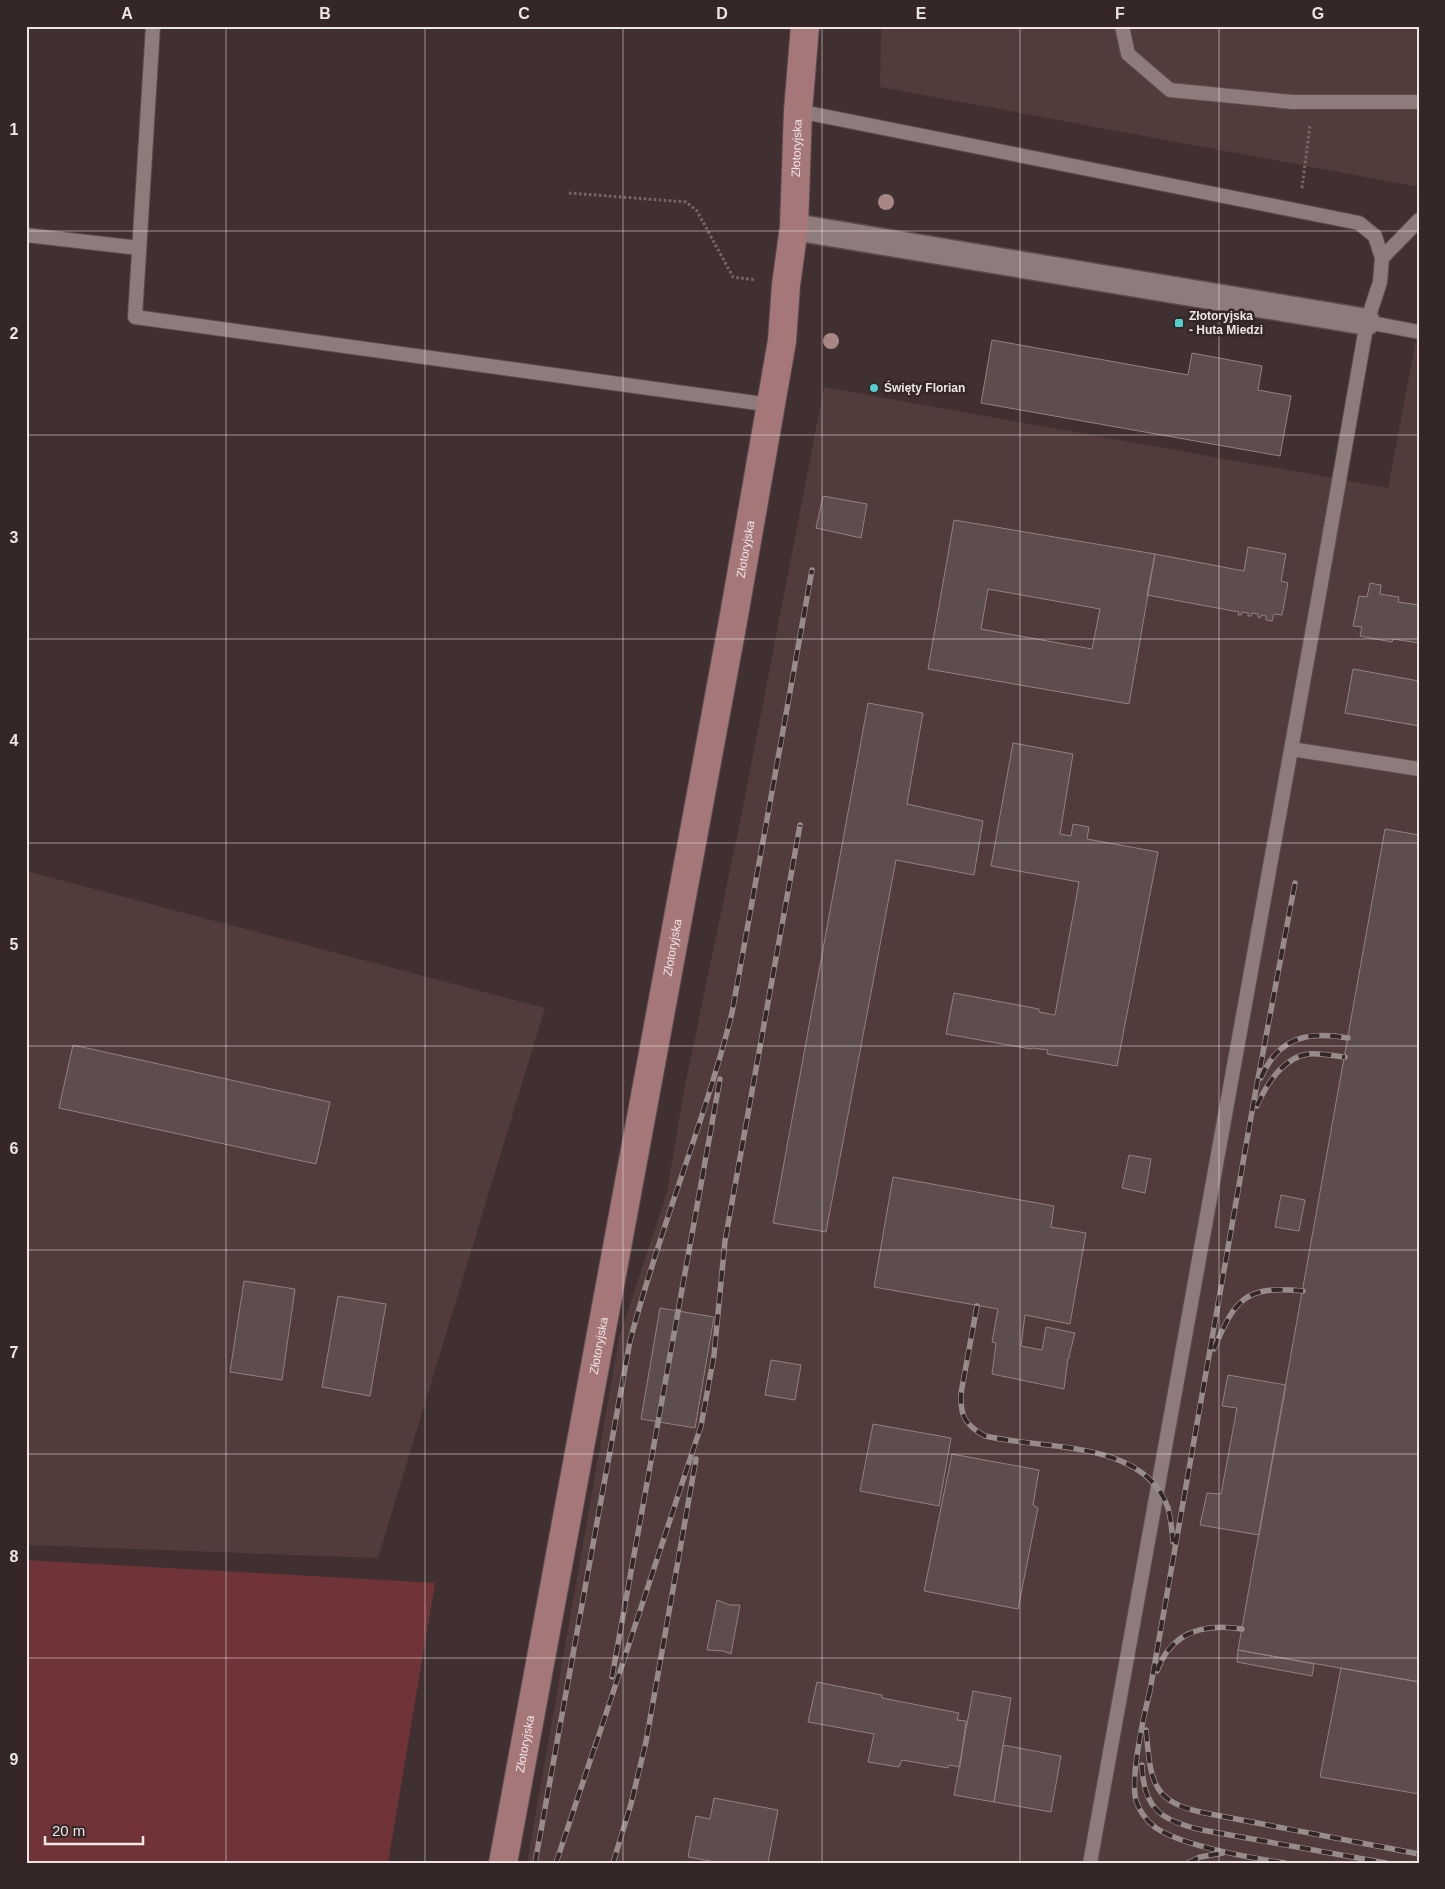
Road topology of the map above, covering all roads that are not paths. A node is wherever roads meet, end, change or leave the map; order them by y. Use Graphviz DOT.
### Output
graph roads {
  1 [pos="153,26"];
  2 [pos="805,26"];
  3 [pos="1122,26"];
  4 [pos="1419,102"];
  5 [pos="798,111"];
  6 [pos="1419,220"];
  7 [pos="794,226"];
  8 [pos="26,235"];
  9 [pos="139,248"];
  10 [pos="1382,258"];
  11 [pos="1367,322"];
  12 [pos="1419,332"];
  13 [pos="771,405"];
  14 [pos="1292,749"];
  15 [pos="1419,769"];
  16 [pos="503,1863"];
  17 [pos="1090,1863"];
  1 -- 9 [label="lane"];
  2 -- 5 [label="main road, Złotoryjska"];
  3 -- 4 [label="lane"];
  5 -- 7 [label="main road, Złotoryjska"];
  5 -- 10 [label="lane"];
  6 -- 10 [label="lane"];
  7 -- 11 [label="street"];
  7 -- 13 [label="main road, Złotoryjska"];
  8 -- 9 [label="lane"];
  9 -- 13 [label="lane"];
  10 -- 11 [label="lane"];
  11 -- 12 [label="lane"];
  11 -- 14 [label="lane"];
  13 -- 16 [label="main road, Złotoryjska"];
  14 -- 15 [label="lane"];
  14 -- 17 [label="lane"];
}
